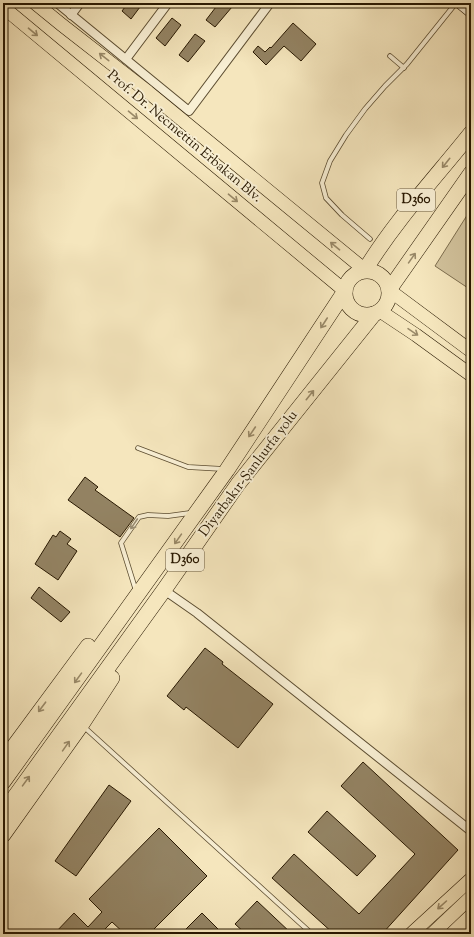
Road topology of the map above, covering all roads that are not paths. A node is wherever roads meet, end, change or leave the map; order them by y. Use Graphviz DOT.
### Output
graph roads {
  1 [pos="35,3"];
  2 [pos="57,3"];
  3 [pos="80,3"];
  4 [pos="168,3"];
  5 [pos="270,3"];
  6 [pos="456,3"];
  7 [pos="460,3"];
  8 [pos="3,7"];
  9 [pos="471,12"];
  10 [pos="71,15"];
  11 [pos="390,56"];
  12 [pos="126,59"];
  13 [pos="404,68"];
  14 [pos="471,133"];
  15 [pos="471,173"];
  16 [pos="370,239"];
  17 [pos="365,270"];
  18 [pos="389,290"];
  19 [pos="345,291"];
  20 [pos="377,312"];
  21 [pos="471,351"];
  22 [pos="471,375"];
  23 [pos="138,448"];
  24 [pos="227,470"];
  25 [pos="197,513"];
  26 [pos="164,590"];
  27 [pos="135,600"];
  28 [pos="82,724"];
  29 [pos="3,760"];
  30 [pos="3,782"];
  31 [pos="3,813"];
  32 [pos="471,831"];
  33 [pos="3,834"];
  34 [pos="471,879"];
  35 [pos="471,897"];
  36 [pos="3,930"];
  37 [pos="9,934"];
  38 [pos="312,934"];
  39 [pos="411,934"];
  40 [pos="432,934"];
  17 -- 1 [label="main road, Prof. Dr. Necmettin Erbakan Blv., one-way"];
  2 -- 10 [label="street"];
  3 -- 10 [label="street"];
  4 -- 12 [label="street"];
  5 -- 12 [label="street"];
  6 -- 13 [label="lane"];
  7 -- 9 [label="street"];
  8 -- 19 [label="main road, Prof. Dr. Necmettin Erbakan Blv., one-way"];
  10 -- 12 [label="street"];
  11 -- 13 [label="lane"];
  13 -- 16 [label="lane"];
  14 -- 17 [label="highway, D360, one-way"];
  18 -- 15 [label="highway, D360, one-way"];
  17 -- 18 [label="highway"];
  17 -- 19 [label="highway, D360"];
  18 -- 20 [label="highway, D360"];
  18 -- 21 [label="main road"];
  19 -- 20 [label="highway"];
  19 -- 24 [label="highway, Diyarbakır-Şanlıurfa yolu / D360, one-way"];
  20 -- 22 [label="main road, one-way"];
  26 -- 20 [label="highway, Diyarbakır-Şanlıurfa yolu / D360, one-way"];
  23 -- 24 [label="lane"];
  24 -- 25 [label="highway, Diyarbakır-Şanlıurfa yolu / D360"];
  25 -- 27 [label="highway, Diyarbakır-Şanlıurfa yolu / D360, one-way"];
  25 -- 27 [label="lane, one-way"];
  26 -- 28 [label="highway"];
  31 -- 26 [label="highway, Diyarbakır-Şanlıurfa yolu / D360, one-way"];
  26 -- 32 [label="street"];
  27 -- 29 [label="highway, one-way"];
  27 -- 30 [label="highway, Diyarbakır-Şanlıurfa yolu / D360, one-way"];
  33 -- 28 [label="highway, one-way"];
  28 -- 38 [label="lane"];
  34 -- 39 [label="main road, one-way"];
  35 -- 40 [label="main road"];
  36 -- 37 [label="lane"];
}
